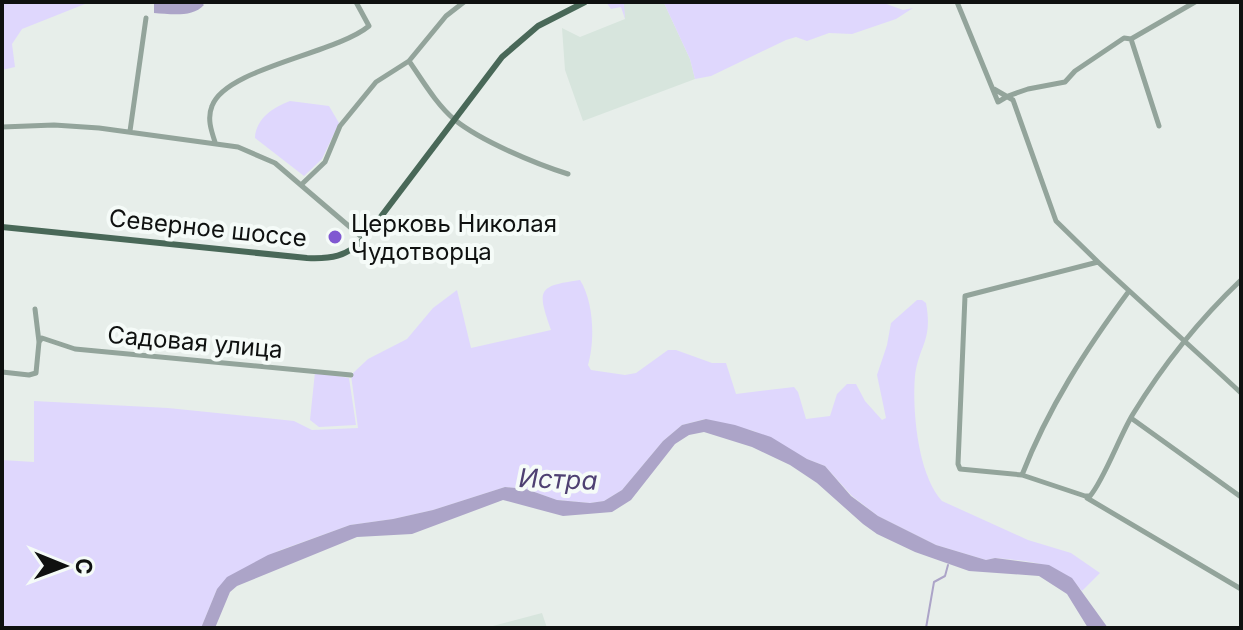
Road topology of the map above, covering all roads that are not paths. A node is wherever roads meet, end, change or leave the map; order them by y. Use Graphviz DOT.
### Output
graph roads {
  1 [pos="356,2"];
  2 [pos="464,2"];
  3 [pos="585,2"];
  4 [pos="957,2"];
  5 [pos="1195,2"];
  6 [pos="146,18"];
  7 [pos="1131,39"];
  8 [pos="409,61"];
  9 [pos="993,88"];
  10 [pos="1008,96"];
  11 [pos="454,119"];
  12 [pos="1159,126"];
  13 [pos="2,127"];
  14 [pos="130,131"];
  15 [pos="215,142"];
  16 [pos="568,174"];
  17 [pos="302,184"];
  18 [pos="2,227"];
  19 [pos="364,239"];
  20 [pos="1098,262"];
  21 [pos="1241,280"];
  22 [pos="1129,291"];
  23 [pos="35,309"];
  24 [pos="1184,341"];
  25 [pos="39,342"];
  26 [pos="2,372"];
  27 [pos="351,375"];
  28 [pos="1241,393"];
  29 [pos="1131,418"];
  30 [pos="1022,475"];
  31 [pos="1085,496"];
  32 [pos="1241,497"];
  33 [pos="1241,589"];
  1 -- 15 [label="street"];
  2 -- 8 [label="street"];
  3 -- 11 [label="main road, Северное шоссе"];
  4 -- 9 [label="street"];
  5 -- 7 [label="street"];
  6 -- 14 [label="street"];
  7 -- 10 [label="street"];
  7 -- 12 [label="street"];
  8 -- 11 [label="street"];
  8 -- 17 [label="street"];
  9 -- 10 [label="street"];
  9 -- 10 [label="street"];
  10 -- 20 [label="street"];
  11 -- 16 [label="street"];
  11 -- 19 [label="main road, Северное шоссе"];
  13 -- 14 [label="street"];
  14 -- 15 [label="street"];
  15 -- 17 [label="street"];
  17 -- 19 [label="street"];
  18 -- 19 [label="main road, Северное шоссе"];
  20 -- 22 [label="street"];
  20 -- 30 [label="street"];
  21 -- 24 [label="street"];
  22 -- 24 [label="street"];
  22 -- 30 [label="street"];
  23 -- 25 [label="street"];
  24 -- 28 [label="street"];
  24 -- 29 [label="street"];
  25 -- 26 [label="street"];
  25 -- 27 [label="street, Садовая улица"];
  29 -- 31 [label="street"];
  29 -- 32 [label="street"];
  30 -- 31 [label="street"];
  31 -- 33 [label="street"];
}
